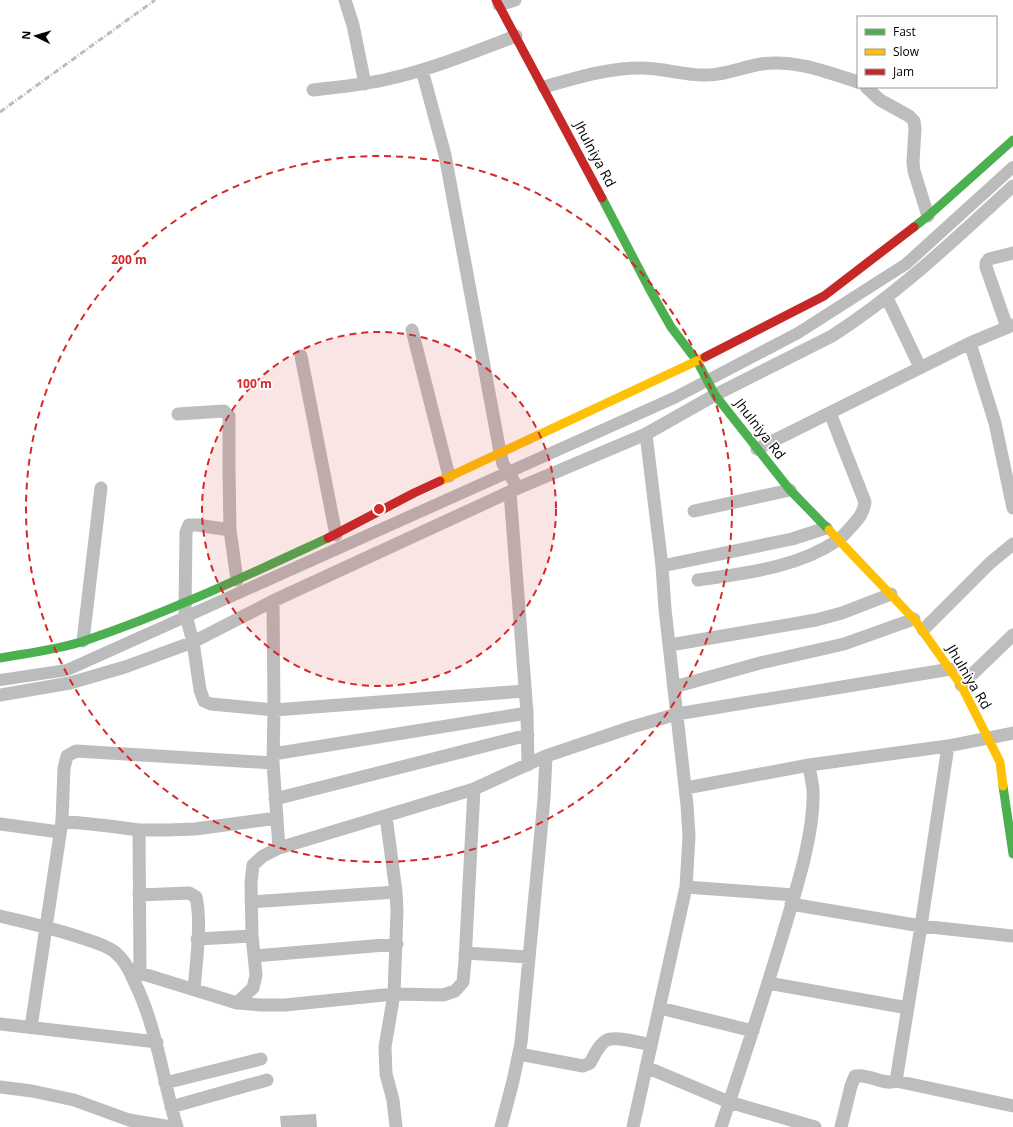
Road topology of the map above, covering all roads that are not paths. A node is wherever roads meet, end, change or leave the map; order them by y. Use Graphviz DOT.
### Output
graph roads {
  1 [pos="345,0"];
  2 [pos="515,0"];
  3 [pos="498,3"];
  4 [pos="516,36"];
  5 [pos="422,70"];
  6 [pos="857,82"];
  7 [pos="365,84"];
  8 [pos="544,87"];
  9 [pos="867,88"];
  10 [pos="312,90"];
  11 [pos="1013,140"];
  12 [pos="1013,186"];
  13 [pos="928,216"];
  14 [pos="1013,253"];
  15 [pos="887,298"];
  16 [pos="1010,326"];
  17 [pos="412,330"];
  18 [pos="970,343"];
  19 [pos="301,356"];
  20 [pos="697,361"];
  21 [pos="920,367"];
  22 [pos="713,390"];
  23 [pos="830,413"];
  24 [pos="178,414"];
  25 [pos="646,434"];
  26 [pos="757,448"];
  27 [pos="502,458"];
  28 [pos="449,476"];
  29 [pos="513,486"];
  30 [pos="101,488"];
  31 [pos="790,490"];
  32 [pos="1013,508"];
  33 [pos="694,511"];
  34 [pos="826,528"];
  35 [pos="230,530"];
  36 [pos="336,535"];
  37 [pos="839,540"];
  38 [pos="1013,544"];
  39 [pos="662,566"];
  40 [pos="237,580"];
  41 [pos="698,580"];
  42 [pos="891,594"];
  43 [pos="273,601"];
  44 [pos="185,607"];
  45 [pos="914,619"];
  46 [pos="923,630"];
  47 [pos="1013,635"];
  48 [pos="192,638"];
  49 [pos="83,641"];
  50 [pos="670,644"];
  51 [pos="0,658"];
  52 [pos="951,669"];
  53 [pos="961,685"];
  54 [pos="674,687"];
  55 [pos="524,692"];
  56 [pos="0,695"];
  57 [pos="274,710"];
  58 [pos="527,712"];
  59 [pos="677,714"];
  60 [pos="1013,733"];
  61 [pos="528,735"];
  62 [pos="989,738"];
  63 [pos="948,746"];
  64 [pos="546,756"];
  65 [pos="273,758"];
  66 [pos="1000,762"];
  67 [pos="528,765"];
  68 [pos="809,765"];
  69 [pos="1013,782"];
  70 [pos="686,788"];
  71 [pos="474,789"];
  72 [pos="275,799"];
  73 [pos="386,816"];
  74 [pos="277,818"];
  75 [pos="0,824"];
  76 [pos="60,827"];
  77 [pos="139,830"];
  78 [pos="279,848"];
  79 [pos="1013,854"];
  80 [pos="686,887"];
  81 [pos="396,892"];
  82 [pos="139,895"];
  83 [pos="792,900"];
  84 [pos="251,902"];
  85 [pos="0,916"];
  86 [pos="921,926"];
  87 [pos="46,927"];
  88 [pos="252,936"];
  89 [pos="1013,936"];
  90 [pos="197,939"];
  91 [pos="397,944"];
  92 [pos="465,953"];
  93 [pos="254,956"];
  94 [pos="529,957"];
  95 [pos="134,971"];
  96 [pos="768,983"];
  97 [pos="194,990"];
  98 [pos="394,994"];
  99 [pos="237,1003"];
  100 [pos="660,1008"];
  101 [pos="908,1008"];
  102 [pos="0,1024"];
  103 [pos="31,1027"];
  104 [pos="753,1031"];
  105 [pos="157,1042"];
  106 [pos="652,1045"];
  107 [pos="519,1054"];
  108 [pos="261,1059"];
  109 [pos="646,1067"];
  110 [pos="266,1080"];
  111 [pos="896,1081"];
  112 [pos="166,1083"];
  113 [pos="0,1087"];
  114 [pos="729,1102"];
  115 [pos="1013,1106"];
  116 [pos="171,1107"];
  117 [pos="128,1123"];
  118 [pos="171,1127"];
  119 [pos="177,1127"];
  120 [pos="396,1127"];
  121 [pos="501,1127"];
  122 [pos="633,1127"];
  123 [pos="721,1127"];
  124 [pos="815,1127"];
  125 [pos="841,1127"];
  1 -- 7 [label="street"];
  2 -- 3 [label="street"];
  3 -- 4 [label="street, Jhulniya Rd"];
  4 -- 5 [label="street"];
  4 -- 8 [label="street, Jhulniya Rd"];
  5 -- 7 [label="street"];
  5 -- 27 [label="street"];
  6 -- 8 [label="street"];
  7 -- 10 [label="street"];
  8 -- 20 [label="street, Jhulniya Rd"];
  9 -- 13 [label="street"];
  11 -- 13 [label="street"];
  12 -- 15 [label="street"];
  13 -- 20 [label="street"];
  14 -- 16 [label="street"];
  15 -- 21 [label="street"];
  15 -- 22 [label="street"];
  16 -- 18 [label="street"];
  17 -- 28 [label="street"];
  18 -- 21 [label="street"];
  18 -- 32 [label="street"];
  19 -- 36 [label="street"];
  20 -- 22 [label="street, Jhulniya Rd"];
  20 -- 27 [label="street"];
  21 -- 23 [label="street"];
  22 -- 25 [label="street"];
  22 -- 26 [label="street, Jhulniya Rd"];
  23 -- 26 [label="street"];
  23 -- 37 [label="street"];
  24 -- 35 [label="street"];
  25 -- 29 [label="street"];
  25 -- 39 [label="street"];
  26 -- 31 [label="street, Jhulniya Rd"];
  27 -- 28 [label="street"];
  27 -- 29 [label="street"];
  28 -- 36 [label="street"];
  29 -- 43 [label="street"];
  29 -- 55 [label="street"];
  30 -- 49 [label="street"];
  31 -- 33 [label="street"];
  31 -- 34 [label="street, Jhulniya Rd"];
  34 -- 37 [label="street, Jhulniya Rd"];
  34 -- 39 [label="street"];
  35 -- 40 [label="street"];
  35 -- 44 [label="street"];
  36 -- 40 [label="street"];
  37 -- 41 [label="street"];
  37 -- 42 [label="street, Jhulniya Rd"];
  38 -- 46 [label="street"];
  39 -- 50 [label="street"];
  40 -- 44 [label="street"];
  42 -- 45 [label="street, Jhulniya Rd"];
  42 -- 50 [label="street"];
  43 -- 48 [label="street"];
  43 -- 57 [label="street"];
  44 -- 48 [label="street"];
  44 -- 49 [label="street"];
  45 -- 46 [label="street, Jhulniya Rd"];
  45 -- 54 [label="street"];
  46 -- 52 [label="street, Jhulniya Rd"];
  47 -- 53 [label="street"];
  48 -- 56 [label="street"];
  48 -- 57 [label="street"];
  49 -- 51 [label="street"];
  50 -- 54 [label="street"];
  52 -- 53 [label="street, Jhulniya Rd"];
  52 -- 59 [label="street"];
  53 -- 62 [label="street, Jhulniya Rd"];
  54 -- 59 [label="street"];
  55 -- 57 [label="street"];
  55 -- 58 [label="street"];
  57 -- 65 [label="street"];
  58 -- 61 [label="street"];
  58 -- 65 [label="street"];
  59 -- 64 [label="street"];
  59 -- 70 [label="street"];
  60 -- 62 [label="street"];
  61 -- 67 [label="street"];
  61 -- 72 [label="street"];
  62 -- 63 [label="street"];
  62 -- 66 [label="street, Jhulniya Rd"];
  63 -- 68 [label="street"];
  63 -- 86 [label="street"];
  64 -- 67 [label="street"];
  64 -- 94 [label="street"];
  65 -- 72 [label="street"];
  65 -- 76 [label="street"];
  66 -- 69 [label="street"];
  66 -- 79 [label="street, Jhulniya Rd"];
  67 -- 71 [label="street"];
  68 -- 70 [label="street"];
  68 -- 83 [label="street"];
  70 -- 80 [label="street"];
  71 -- 73 [label="street"];
  71 -- 92 [label="street"];
  72 -- 74 [label="street"];
  73 -- 78 [label="street"];
  73 -- 81 [label="street"];
  74 -- 77 [label="street"];
  74 -- 78 [label="street"];
  75 -- 76 [label="street"];
  76 -- 77 [label="street"];
  76 -- 87 [label="street"];
  77 -- 82 [label="street"];
  78 -- 84 [label="street"];
  80 -- 83 [label="street"];
  80 -- 100 [label="street"];
  81 -- 84 [label="street"];
  81 -- 91 [label="street"];
  82 -- 90 [label="street"];
  82 -- 95 [label="street"];
  83 -- 86 [label="street"];
  83 -- 96 [label="street"];
  84 -- 88 [label="street"];
  85 -- 87 [label="street"];
  86 -- 89 [label="street"];
  86 -- 101 [label="street"];
  87 -- 95 [label="street"];
  87 -- 103 [label="street"];
  88 -- 90 [label="street"];
  88 -- 93 [label="street"];
  90 -- 97 [label="street"];
  91 -- 93 [label="street"];
  91 -- 98 [label="street"];
  92 -- 94 [label="street"];
  92 -- 98 [label="street"];
  93 -- 99 [label="street"];
  94 -- 107 [label="street"];
  95 -- 97 [label="street"];
  95 -- 105 [label="street"];
  96 -- 101 [label="street"];
  96 -- 104 [label="street"];
  97 -- 99 [label="street"];
  98 -- 99 [label="street"];
  98 -- 120 [label="street"];
  100 -- 104 [label="street"];
  100 -- 106 [label="street"];
  101 -- 111 [label="street"];
  102 -- 103 [label="street"];
  103 -- 105 [label="street"];
  104 -- 114 [label="street"];
  105 -- 112 [label="street"];
  106 -- 107 [label="street"];
  106 -- 109 [label="street"];
  107 -- 121 [label="street"];
  108 -- 112 [label="street"];
  109 -- 114 [label="street"];
  109 -- 122 [label="street"];
  110 -- 116 [label="street"];
  111 -- 115 [label="street"];
  111 -- 125 [label="street"];
  112 -- 116 [label="street"];
  113 -- 117 [label="street"];
  114 -- 123 [label="street"];
  114 -- 124 [label="street"];
  116 -- 119 [label="street"];
  117 -- 118 [label="street"];
}
